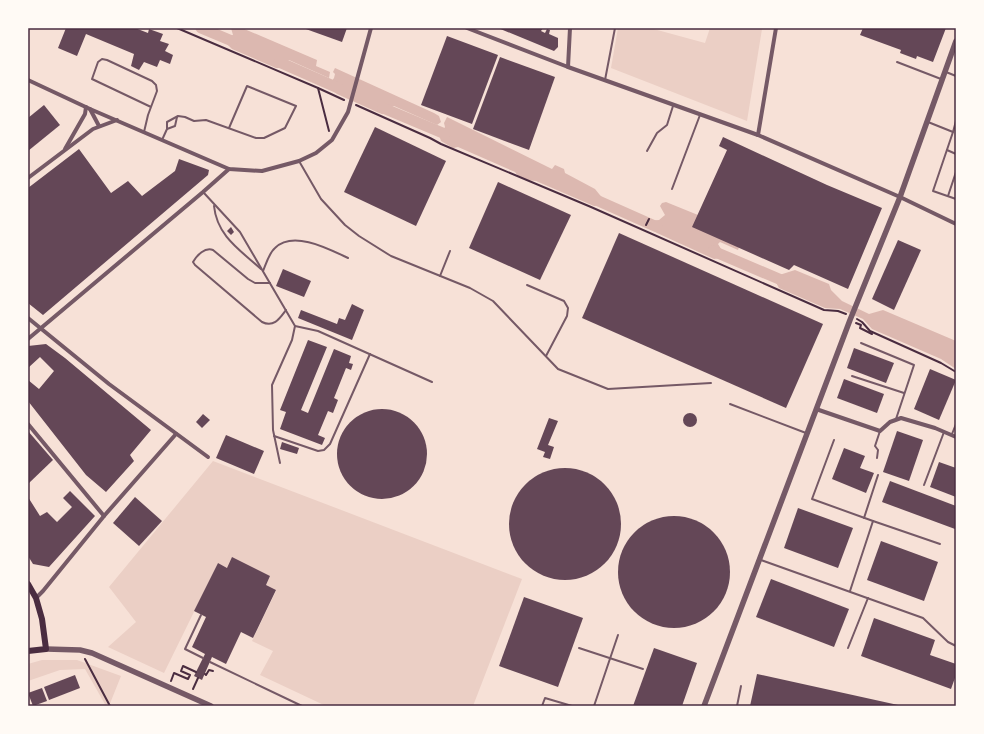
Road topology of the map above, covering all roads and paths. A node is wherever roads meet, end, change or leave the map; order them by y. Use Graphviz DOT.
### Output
graph roads {
  1 [pos="177,28"];
  2 [pos="371,28"];
  3 [pos="467,28"];
  4 [pos="570,28"];
  5 [pos="615,28"];
  6 [pos="776,28"];
  7 [pos="956,41"];
  8 [pos="897,62"];
  9 [pos="568,67"];
  10 [pos="945,72"];
  11 [pos="956,76"];
  12 [pos="942,79"];
  13 [pos="28,80"];
  14 [pos="605,80"];
  15 [pos="318,88"];
  16 [pos="674,104"];
  17 [pos="151,107"];
  18 [pos="88,108"];
  19 [pos="700,114"];
  20 [pos="177,117"];
  21 [pos="118,120"];
  22 [pos="927,121"];
  23 [pos="956,121"];
  24 [pos="99,126"];
  25 [pos="229,128"];
  26 [pos="167,129"];
  27 [pos="144,132"];
  28 [pos="953,132"];
  29 [pos="758,135"];
  30 [pos="162,140"];
  31 [pos="332,140"];
  32 [pos="947,150"];
  33 [pos="64,151"];
  34 [pos="647,151"];
  35 [pos="956,154"];
  36 [pos="299,161"];
  37 [pos="229,169"];
  38 [pos="956,172"];
  39 [pos="28,178"];
  40 [pos="672,189"];
  41 [pos="203,192"];
  42 [pos="948,196"];
  43 [pos="900,197"];
  44 [pos="956,199"];
  45 [pos="214,204"];
  46 [pos="649,219"];
  47 [pos="956,224"];
  48 [pos="646,226"];
  49 [pos="450,251"];
  50 [pos="348,258"];
  51 [pos="263,271"];
  52 [pos="440,276"];
  53 [pos="270,283"];
  54 [pos="527,285"];
  55 [pos="286,310"];
  56 [pos="28,318"];
  57 [pos="852,318"];
  58 [pos="860,325"];
  59 [pos="295,326"];
  60 [pos="41,328"];
  61 [pos="870,331"];
  62 [pos="28,339"];
  63 [pos="861,343"];
  64 [pos="370,354"];
  65 [pos="546,356"];
  66 [pos="956,372"];
  67 [pos="852,376"];
  68 [pos="432,382"];
  69 [pos="711,383"];
  70 [pos="904,393"];
  71 [pos="730,404"];
  72 [pos="816,409"];
  73 [pos="896,420"];
  74 [pos="28,424"];
  75 [pos="956,424"];
  76 [pos="880,431"];
  77 [pos="944,432"];
  78 [pos="176,434"];
  79 [pos="807,434"];
  80 [pos="274,436"];
  81 [pos="954,436"];
  82 [pos="834,440"];
  83 [pos="208,457"];
  84 [pos="877,458"];
  85 [pos="280,463"];
  86 [pos="878,476"];
  87 [pos="924,485"];
  88 [pos="104,516"];
  89 [pos="864,518"];
  90 [pos="873,521"];
  91 [pos="940,544"];
  92 [pos="760,559"];
  93 [pos="28,584"];
  94 [pos="850,591"];
  95 [pos="36,598"];
  96 [pos="868,598"];
  97 [pos="201,615"];
  98 [pos="618,635"];
  99 [pos="956,646"];
  100 [pos="579,648"];
  101 [pos="848,648"];
  102 [pos="46,649"];
  103 [pos="80,650"];
  104 [pos="28,652"];
  105 [pos="203,658"];
  106 [pos="610,658"];
  107 [pos="210,662"];
  108 [pos="643,669"];
  109 [pos="196,672"];
  110 [pos="174,673"];
  111 [pos="217,673"];
  112 [pos="204,674"];
  113 [pos="198,678"];
  114 [pos="194,686"];
  115 [pos="741,686"];
  116 [pos="110,706"];
  117 [pos="211,706"];
  118 [pos="302,706"];
  119 [pos="542,706"];
  120 [pos="572,706"];
  121 [pos="594,706"];
  122 [pos="704,706"];
  123 [pos="737,706"];
  1 -- 15 [label="path"];
  2 -- 31 [label="street"];
  3 -- 9 [label="street"];
  4 -- 9 [label="street"];
  5 -- 14 [label="lane"];
  6 -- 29 [label="street"];
  7 -- 10 [label="street"];
  8 -- 12 [label="lane"];
  9 -- 14 [label="street"];
  10 -- 11 [label="lane"];
  10 -- 12 [label="street"];
  12 -- 22 [label="street"];
  13 -- 18 [label="street"];
  14 -- 16 [label="street"];
  15 -- 31 [label="path"];
  15 -- 57 [label="path"];
  16 -- 19 [label="street"];
  16 -- 34 [label="lane"];
  17 -- 17 [label="lane"];
  17 -- 27 [label="lane"];
  18 -- 21 [label="street"];
  18 -- 24 [label="street"];
  18 -- 33 [label="street"];
  19 -- 29 [label="street"];
  19 -- 40 [label="lane"];
  20 -- 25 [label="lane"];
  20 -- 26 [label="lane"];
  20 -- 26 [label="lane"];
  21 -- 24 [label="street"];
  21 -- 27 [label="street"];
  22 -- 28 [label="lane"];
  22 -- 43 [label="street"];
  23 -- 28 [label="lane"];
  24 -- 33 [label="street"];
  25 -- 25 [label="lane"];
  26 -- 30 [label="lane"];
  27 -- 30 [label="street"];
  28 -- 32 [label="lane"];
  29 -- 43 [label="street"];
  30 -- 37 [label="street"];
  31 -- 36 [label="street"];
  32 -- 35 [label="lane"];
  32 -- 42 [label="lane"];
  33 -- 39 [label="street"];
  36 -- 37 [label="street"];
  36 -- 52 [label="lane"];
  37 -- 41 [label="street"];
  38 -- 42 [label="lane"];
  41 -- 45 [label="lane"];
  41 -- 60 [label="street"];
  42 -- 44 [label="lane"];
  43 -- 47 [label="street"];
  43 -- 57 [label="street"];
  45 -- 51 [label="lane"];
  45 -- 51 [label="lane"];
  46 -- 48 [label="path"];
  49 -- 52 [label="lane"];
  50 -- 51 [label="lane"];
  51 -- 53 [label="lane"];
  52 -- 65 [label="lane"];
  53 -- 55 [label="lane"];
  53 -- 55 [label="lane"];
  54 -- 65 [label="lane"];
  55 -- 59 [label="lane"];
  56 -- 60 [label="street"];
  57 -- 61 [label="path"];
  57 -- 72 [label="street"];
  58 -- 61 [label="path"];
  59 -- 64 [label="lane"];
  59 -- 80 [label="lane"];
  60 -- 62 [label="street"];
  60 -- 78 [label="street"];
  61 -- 66 [label="path"];
  63 -- 70 [label="lane"];
  64 -- 68 [label="lane"];
  64 -- 80 [label="lane"];
  65 -- 69 [label="lane"];
  67 -- 70 [label="lane"];
  70 -- 73 [label="lane"];
  71 -- 79 [label="lane"];
  72 -- 76 [label="street"];
  72 -- 79 [label="street"];
  73 -- 76 [label="street"];
  73 -- 77 [label="street"];
  74 -- 88 [label="street"];
  75 -- 81 [label="lane"];
  76 -- 84 [label="lane"];
  77 -- 81 [label="street"];
  77 -- 87 [label="lane"];
  78 -- 83 [label="street"];
  78 -- 88 [label="street"];
  79 -- 92 [label="street"];
  80 -- 85 [label="lane"];
  82 -- 89 [label="lane"];
  86 -- 89 [label="lane"];
  88 -- 95 [label="street"];
  89 -- 90 [label="lane"];
  90 -- 91 [label="lane"];
  90 -- 94 [label="lane"];
  92 -- 94 [label="lane"];
  92 -- 122 [label="street"];
  93 -- 95 [label="main road"];
  94 -- 96 [label="lane"];
  95 -- 102 [label="main road"];
  96 -- 99 [label="lane"];
  96 -- 101 [label="lane"];
  97 -- 105 [label="lane"];
  98 -- 106 [label="lane"];
  100 -- 106 [label="lane"];
  102 -- 103 [label="street"];
  102 -- 104 [label="main road"];
  103 -- 116 [label="path"];
  103 -- 117 [label="street"];
  106 -- 108 [label="lane"];
  106 -- 121 [label="lane"];
  107 -- 118 [label="lane"];
  109 -- 110 [label="path"];
  111 -- 112 [label="path"];
  113 -- 114 [label="path"];
  115 -- 123 [label="lane"];
  119 -- 120 [label="lane"];
}
